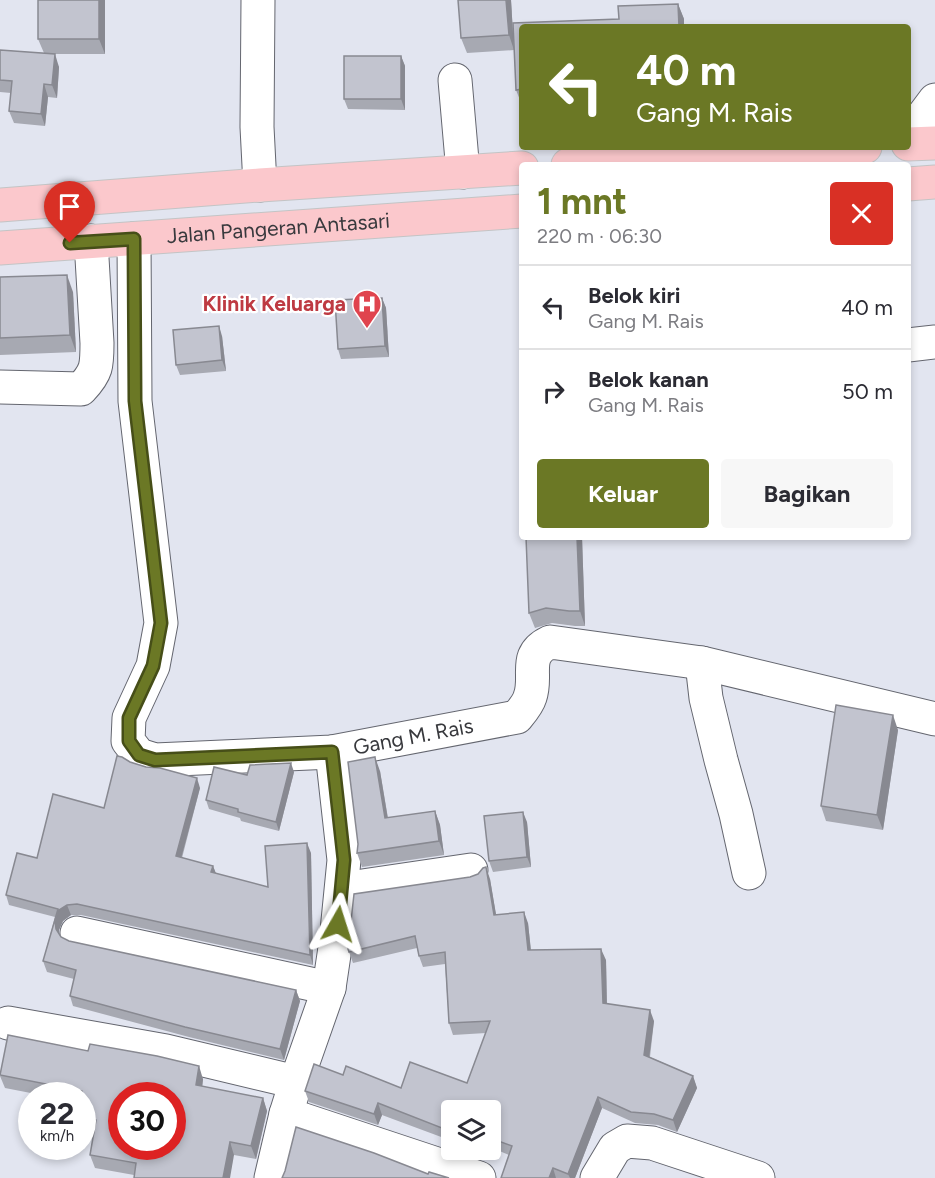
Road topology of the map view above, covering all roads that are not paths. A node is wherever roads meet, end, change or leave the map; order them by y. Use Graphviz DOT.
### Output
graph roads {
  1 [pos="258,0"];
  2 [pos="455,80"];
  3 [pos="935,100"];
  4 [pos="911,132"];
  5 [pos="935,143"];
  6 [pos="911,144"];
  7 [pos="816,150"];
  8 [pos="618,162"];
  9 [pos="519,168"];
  10 [pos="463,172"];
  11 [pos="935,182"];
  12 [pos="911,184"];
  13 [pos="260,185"];
  14 [pos="0,205"];
  15 [pos="519,211"];
  16 [pos="134,239"];
  17 [pos="91,241"];
  18 [pos="0,248"];
  19 [pos="935,342"];
  20 [pos="911,345"];
  21 [pos="0,387"];
  22 [pos="702,663"];
  23 [pos="935,719"];
  24 [pos="332,752"];
  25 [pos="471,870"];
  26 [pos="749,873"];
  27 [pos="342,889"];
  28 [pos="77,933"];
  29 [pos="329,988"];
  30 [pos="8,1023"];
  31 [pos="296,1082"];
  32 [pos="286,1114"];
  33 [pos="271,1178"];
  34 [pos="479,1178"];
  35 [pos="597,1178"];
  36 [pos="758,1178"];
  1 -- 13 [label="street"];
  2 -- 10 [label="street"];
  3 -- 4 [label="street"];
  5 -- 6 [label="main road"];
  7 -- 8 [label="main road"];
  9 -- 10 [label="main road"];
  10 -- 13 [label="main road"];
  11 -- 12 [label="main road"];
  13 -- 14 [label="main road"];
  15 -- 16 [label="main road, Jalan Pangeran Antasari"];
  16 -- 17 [label="main road, Jalan Pangeran Antasari"];
  16 -- 24 [label="street, Gang M. Rais"];
  17 -- 18 [label="main road, Jalan Pangeran Antasari"];
  17 -- 21 [label="street"];
  19 -- 20 [label="street"];
  22 -- 23 [label="street, Gang M. Rais"];
  22 -- 24 [label="street, Gang M. Rais"];
  22 -- 26 [label="street"];
  24 -- 27 [label="street"];
  25 -- 27 [label="street"];
  27 -- 29 [label="street"];
  28 -- 29 [label="street"];
  29 -- 31 [label="street"];
  30 -- 31 [label="street"];
  31 -- 32 [label="street"];
  32 -- 33 [label="street"];
  32 -- 34 [label="street"];
  35 -- 36 [label="street"];
}
